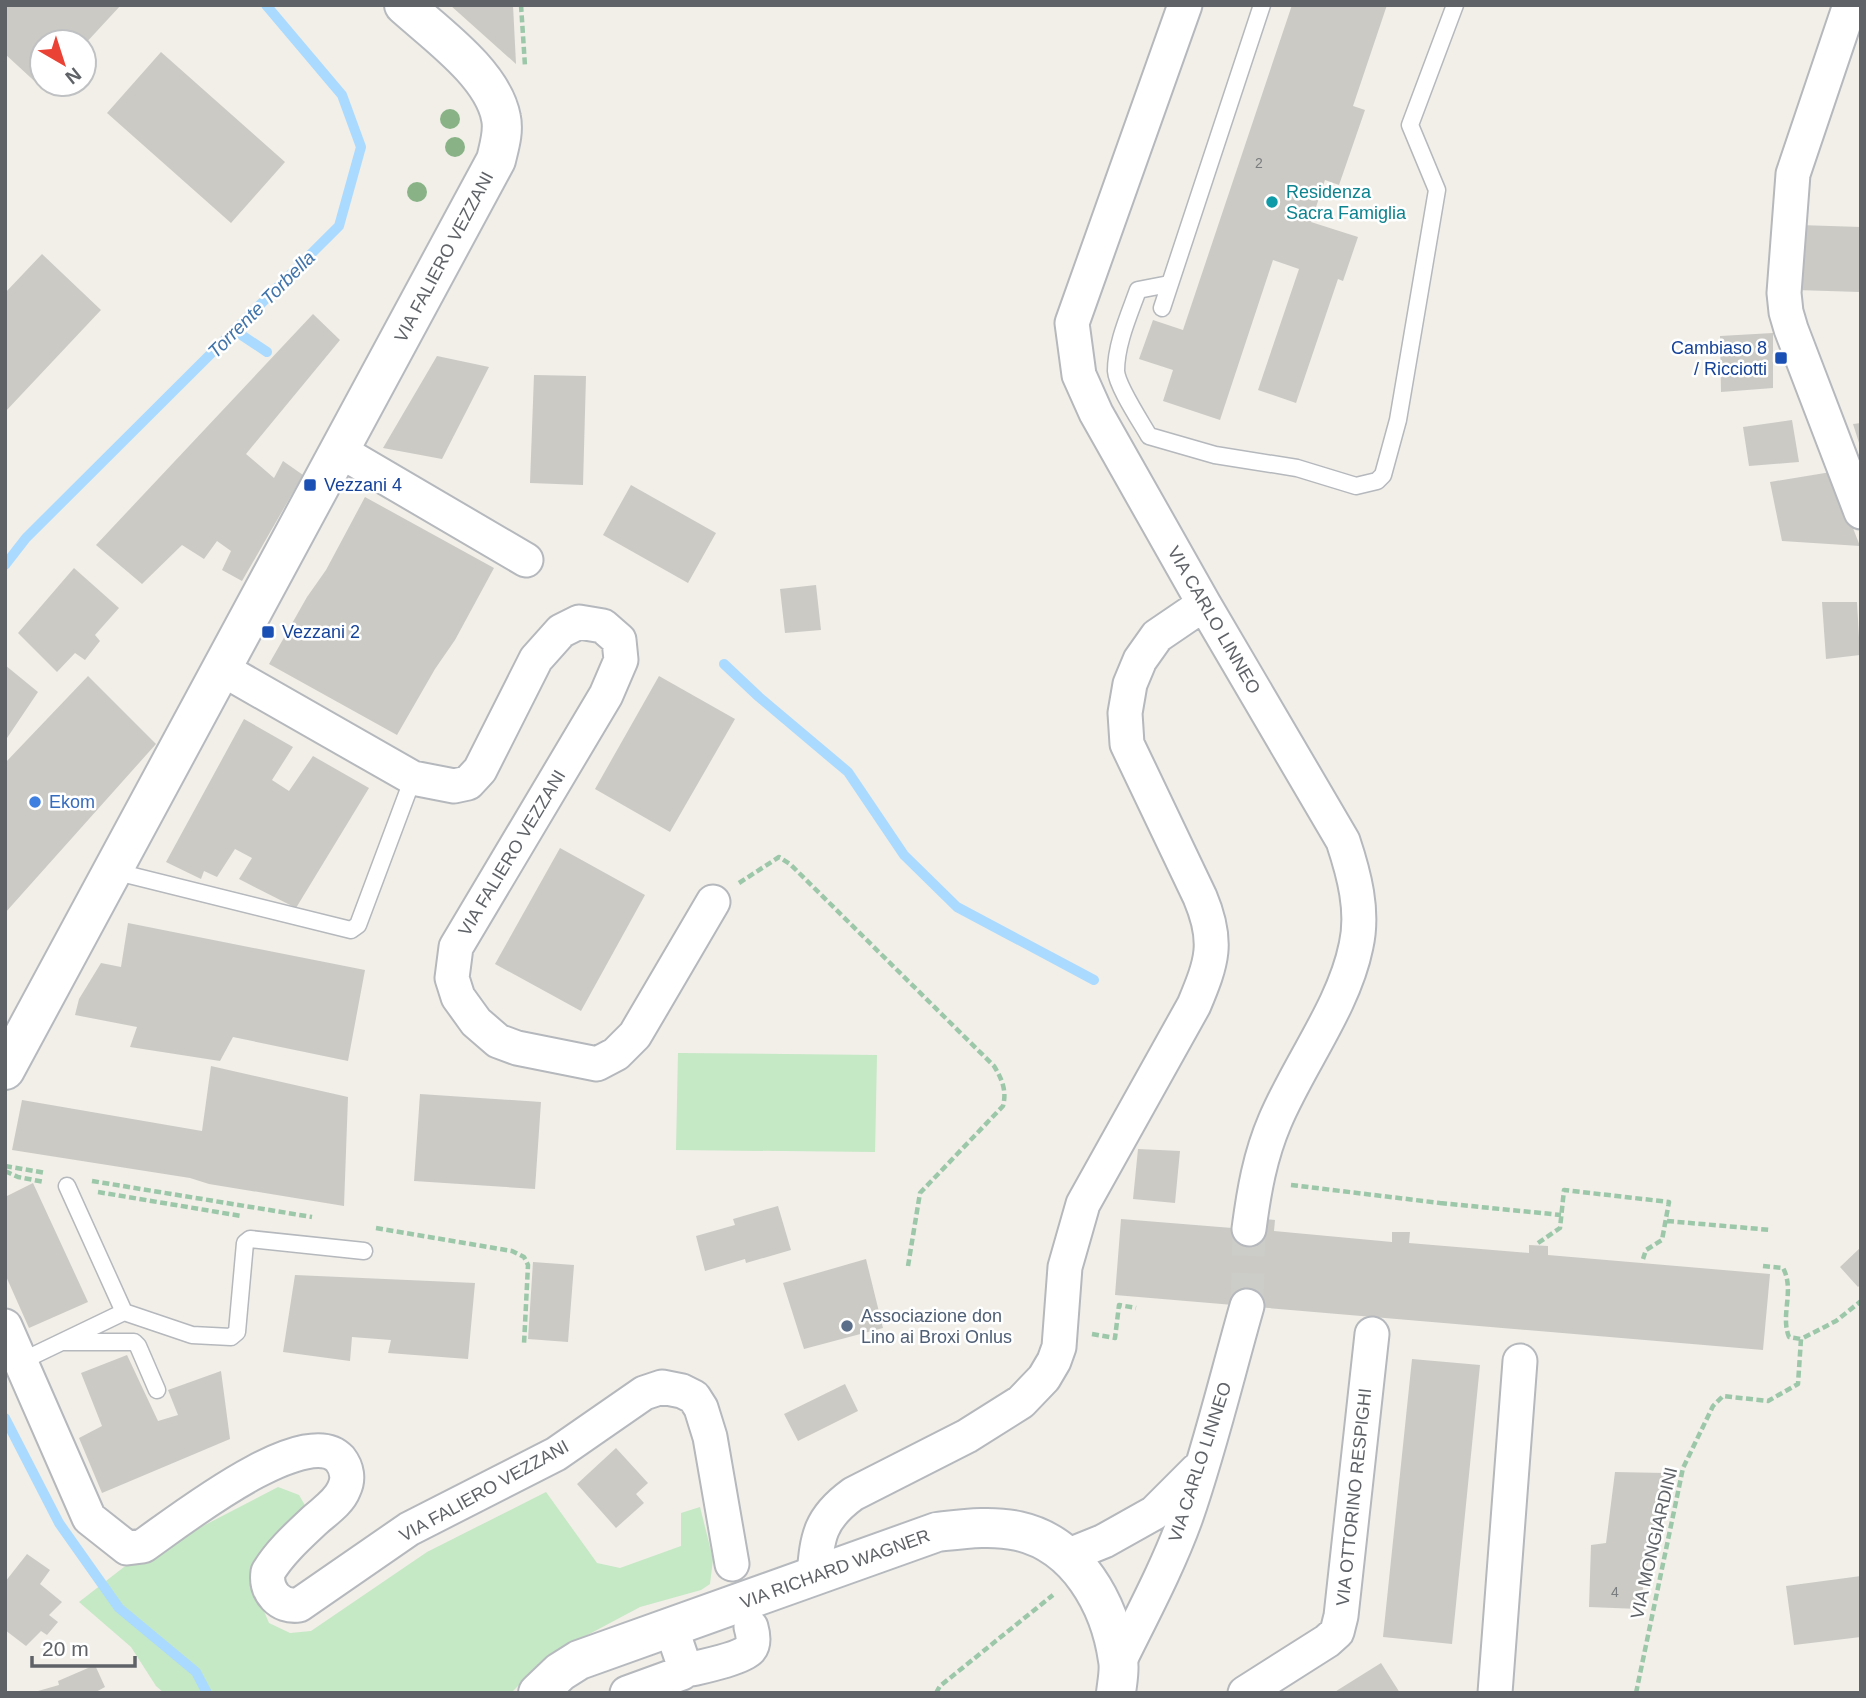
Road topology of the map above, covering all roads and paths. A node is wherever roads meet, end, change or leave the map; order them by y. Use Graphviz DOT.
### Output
graph roads {
  1 [pos="404,5"];
  2 [pos="521,5"];
  3 [pos="1185,5"];
  4 [pos="1262,5"];
  5 [pos="1455,5"];
  6 [pos="1850,5"];
  7 [pos="525,66"];
  8 [pos="1169,284"];
  9 [pos="1162,308"];
  10 [pos="340,452"];
  11 [pos="1861,512"];
  12 [pos="526,560"];
  13 [pos="1204,604"];
  14 [pos="222,669"];
  15 [pos="413,778"];
  16 [pos="113,871"];
  17 [pos="713,902"];
  18 [pos="5,1070"];
  19 [pos="5,1171"];
  20 [pos="1255,1181"];
  21 [pos="67,1186"];
  22 [pos="211,1211"];
  23 [pos="1561,1215"];
  24 [pos="1667,1221"];
  25 [pos="1249,1229"];
  26 [pos="1771,1230"];
  27 [pos="1538,1243"];
  28 [pos="364,1251"];
  29 [pos="1643,1259"];
  30 [pos="908,1266"];
  31 [pos="1763,1266"];
  32 [pos="1861,1301"];
  33 [pos="1247,1306"];
  34 [pos="1136,1308"];
  35 [pos="124,1312"];
  36 [pos="5,1326"];
  37 [pos="1060,1329"];
  38 [pos="1372,1334"];
  39 [pos="1801,1339"];
  40 [pos="58,1342"];
  41 [pos="22,1361"];
  42 [pos="1520,1362"];
  43 [pos="157,1390"];
  44 [pos="1203,1463"];
  45 [pos="1074,1563"];
  46 [pos="732,1564"];
  47 [pos="814,1576"];
  48 [pos="671,1627"];
  49 [pos="751,1627"];
  50 [pos="685,1668"];
  51 [pos="1117,1678"];
  52 [pos="538,1693"];
  53 [pos="627,1693"];
  54 [pos="936,1693"];
  55 [pos="1245,1693"];
  56 [pos="1495,1693"];
  57 [pos="1636,1693"];
  1 -- 10 [label="street, VIA FALIERO VEZZANI"];
  2 -- 7 [label="path"];
  3 -- 13 [label="street, VIA CARLO LINNEO"];
  4 -- 8 [label="lane"];
  5 -- 8 [label="lane"];
  6 -- 11 [label="street"];
  8 -- 9 [label="lane"];
  10 -- 12 [label="street"];
  10 -- 14 [label="street, VIA FALIERO VEZZANI"];
  13 -- 20 [label="street, VIA CARLO LINNEO"];
  13 -- 37 [label="street"];
  14 -- 15 [label="street, VIA FALIERO VEZZANI"];
  14 -- 16 [label="street, VIA FALIERO VEZZANI"];
  15 -- 16 [label="lane"];
  15 -- 17 [label="street, VIA FALIERO VEZZANI"];
  16 -- 18 [label="street, VIA FALIERO VEZZANI"];
  17 -- 30 [label="path"];
  19 -- 21 [label="path"];
  20 -- 23 [label="path"];
  20 -- 25 [label="street, VIA CARLO LINNEO"];
  21 -- 22 [label="path"];
  21 -- 35 [label="lane"];
  23 -- 24 [label="path"];
  23 -- 27 [label="path"];
  24 -- 26 [label="path"];
  24 -- 29 [label="path"];
  28 -- 35 [label="lane"];
  31 -- 39 [label="path"];
  32 -- 39 [label="path"];
  33 -- 44 [label="street, VIA CARLO LINNEO"];
  34 -- 37 [label="path"];
  35 -- 40 [label="lane"];
  36 -- 41 [label="street, VIA FALIERO VEZZANI"];
  37 -- 47 [label="street"];
  38 -- 55 [label="street, VIA OTTORINO RESPIGHI"];
  39 -- 57 [label="path, VIA MONGIARDINI"];
  40 -- 41 [label="lane"];
  40 -- 43 [label="lane"];
  41 -- 46 [label="street, VIA FALIERO VEZZANI"];
  42 -- 56 [label="street"];
  44 -- 45 [label="street"];
  44 -- 51 [label="street, VIA CARLO LINNEO"];
  45 -- 47 [label="street, VIA RICHARD WAGNER"];
  45 -- 51 [label="street, VIA RICHARD WAGNER"];
  45 -- 54 [label="path"];
  47 -- 48 [label="street, VIA RICHARD WAGNER"];
  48 -- 50 [label="street"];
  48 -- 52 [label="street, VIA RICHARD WAGNER"];
  49 -- 50 [label="street"];
  50 -- 53 [label="street"];
}
